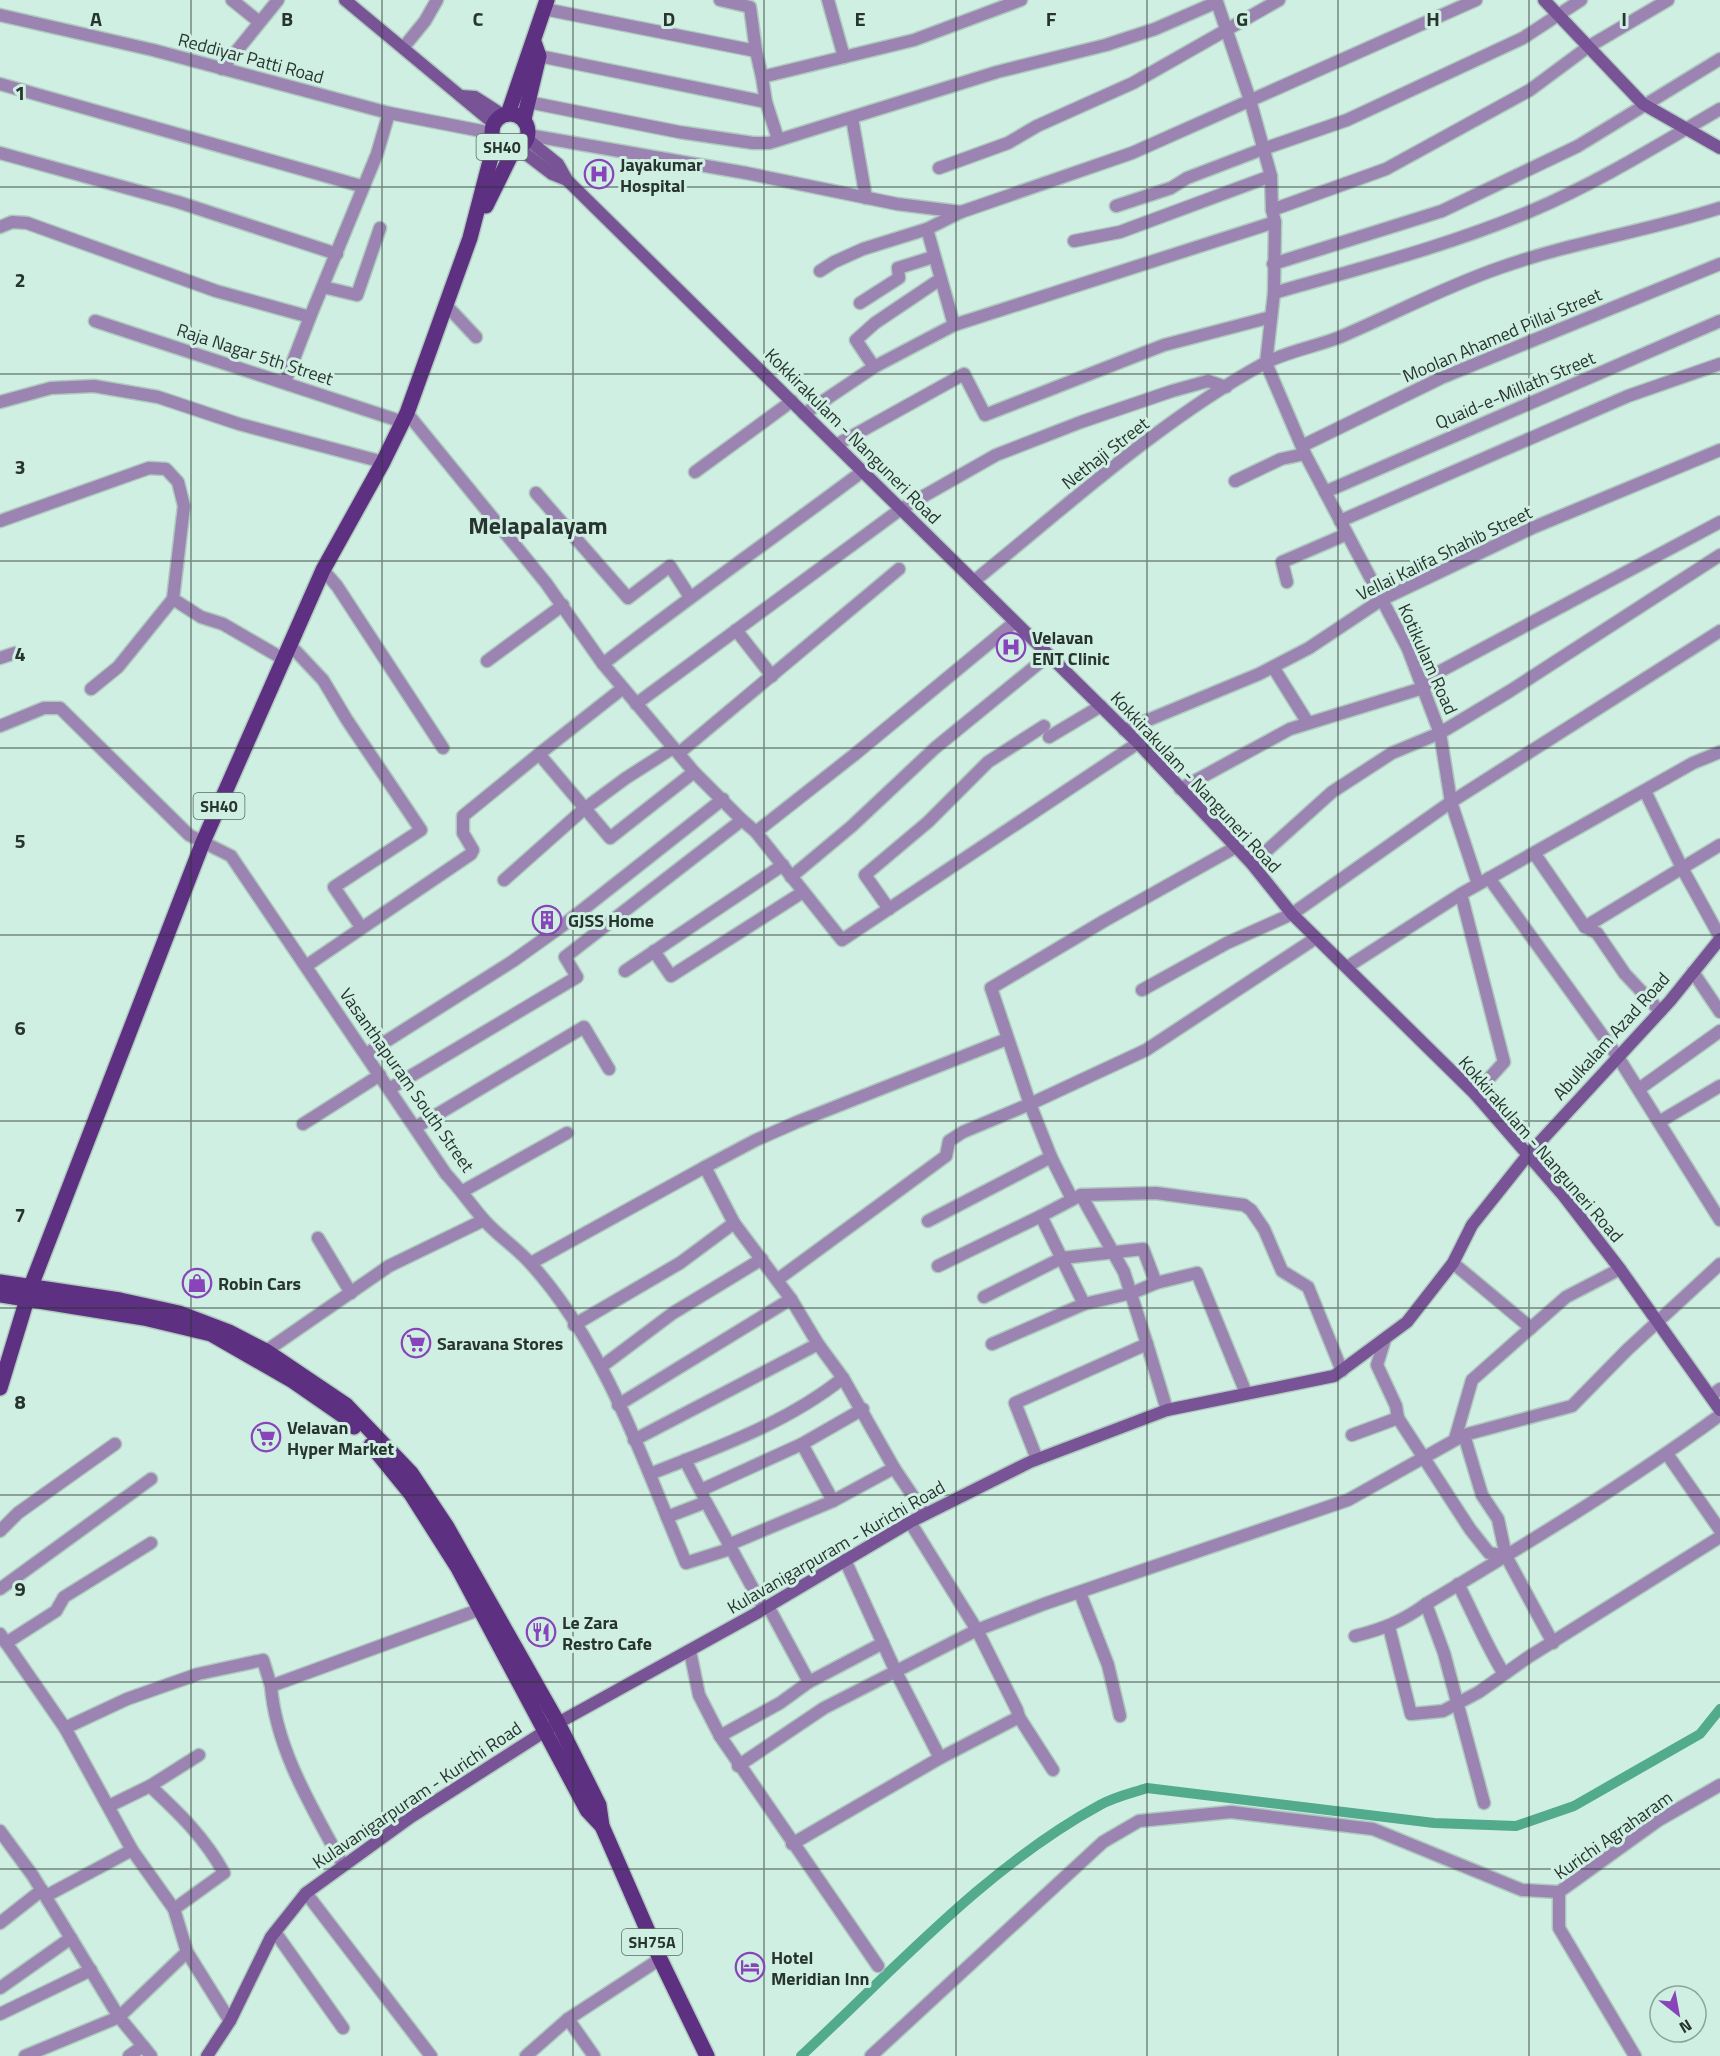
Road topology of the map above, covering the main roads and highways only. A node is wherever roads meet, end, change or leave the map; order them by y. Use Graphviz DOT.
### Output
graph roads {
  1 [pos="345,0"];
  2 [pos="1544,0"];
  3 [pos="545,4"];
  4 [pos="537,49"];
  5 [pos="524,119"];
  6 [pos="499,126"];
  7 [pos="522,143"];
  8 [pos="1720,148"];
  9 [pos="470,238"];
  10 [pos="1720,938"];
  11 [pos="1527,1156"];
  12 [pos="0,1282"];
  13 [pos="30,1292"];
  14 [pos="0,1295"];
  15 [pos="0,1388"];
  16 [pos="1716,1392"];
  17 [pos="1720,1410"];
  18 [pos="552,1727"];
  19 [pos="207,2056"];
  20 [pos="706,2056"];
  1 -- 6 [label="main road"];
  2 -- 8 [label="main road"];
  3 -- 4 [label="main road, SH40"];
  4 -- 5 [label="main road"];
  4 -- 6 [label="main road, SH40"];
  5 -- 6 [label="main road, SH40"];
  5 -- 7 [label="main road, SH40"];
  6 -- 7 [label="main road, SH40"];
  6 -- 9 [label="main road, SH40"];
  7 -- 9 [label="main road"];
  7 -- 11 [label="main road, Kokkirakulam - Nanguneri Road"];
  9 -- 13 [label="main road, SH40"];
  10 -- 11 [label="main road, Abulkalam Azad Road"];
  11 -- 16 [label="main road, Kokkirakulam - Nanguneri Road"];
  11 -- 18 [label="main road, Kulavanigarpuram - Kurichi Road"];
  12 -- 13 [label="main road, SH75A"];
  13 -- 14 [label="main road"];
  13 -- 15 [label="main road, SH40"];
  13 -- 18 [label="main road"];
  13 -- 18 [label="main road, SH75A"];
  16 -- 17 [label="main road, Kokkirakulam - Nanguneri Road"];
  18 -- 19 [label="main road, Kulavanigarpuram - Kurichi Road"];
  18 -- 20 [label="main road, SH75A"];
}
